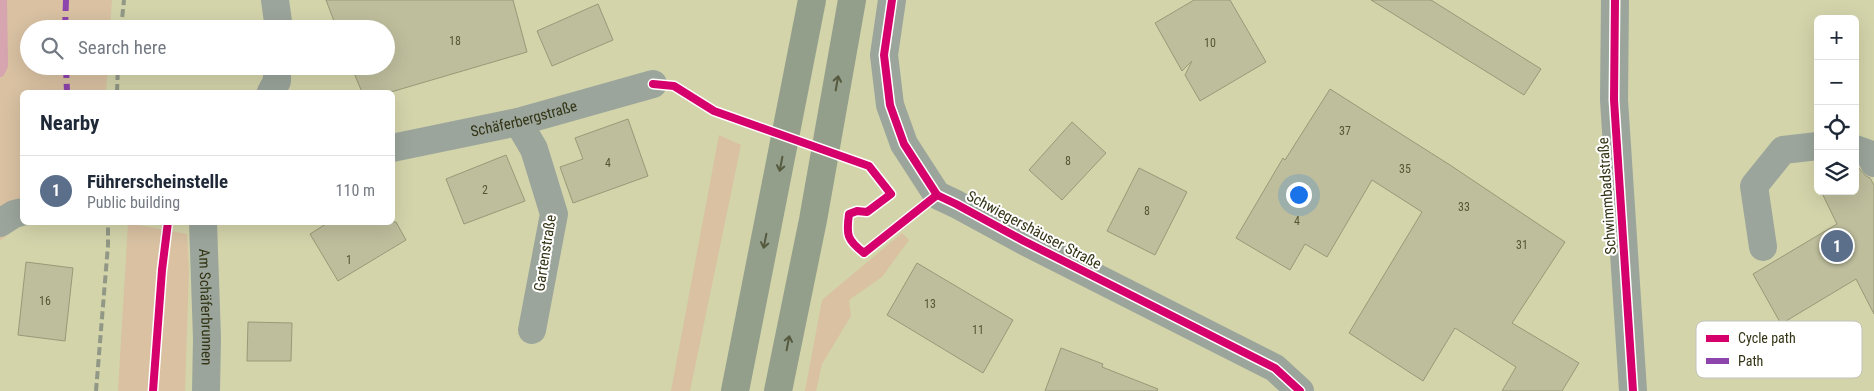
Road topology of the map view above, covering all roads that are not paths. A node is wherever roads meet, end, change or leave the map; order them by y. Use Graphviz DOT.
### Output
graph roads {
  1 [pos="275,0"];
  2 [pos="803,0"];
  3 [pos="812,0"];
  4 [pos="852,0"];
  5 [pos="892,0"];
  6 [pos="1615,0"];
  7 [pos="278,20"];
  8 [pos="804,47"];
  9 [pos="277,75"];
  10 [pos="653,84"];
  11 [pos="272,90"];
  12 [pos="518,122"];
  13 [pos="1814,146"];
  14 [pos="395,147"];
  15 [pos="1858,150"];
  16 [pos="1874,163"];
  17 [pos="20,212"];
  18 [pos="0,223"];
  19 [pos="203,225"];
  20 [pos="1763,247"];
  21 [pos="532,330"];
  22 [pos="206,391"];
  23 [pos="735,391"];
  24 [pos="778,391"];
  25 [pos="1300,391"];
  26 [pos="1634,391"];
  1 -- 7 [label="street"];
  2 -- 8 [label="highway"];
  3 -- 8 [label="highway"];
  24 -- 4 [label="highway, one-way"];
  5 -- 25 [label="street, Schwiegershäuser Straße"];
  6 -- 26 [label="street, Schwimmbadstraße"];
  8 -- 23 [label="highway, one-way"];
  9 -- 11 [label="street"];
  10 -- 12 [label="street, Schäferbergstraße"];
  12 -- 14 [label="street, Schäferbergstraße"];
  12 -- 21 [label="street, Gartenstraße"];
  13 -- 20 [label="street"];
  15 -- 16 [label="street"];
  17 -- 18 [label="street"];
  19 -- 22 [label="street, Am Schäferbrunnen"];
}
